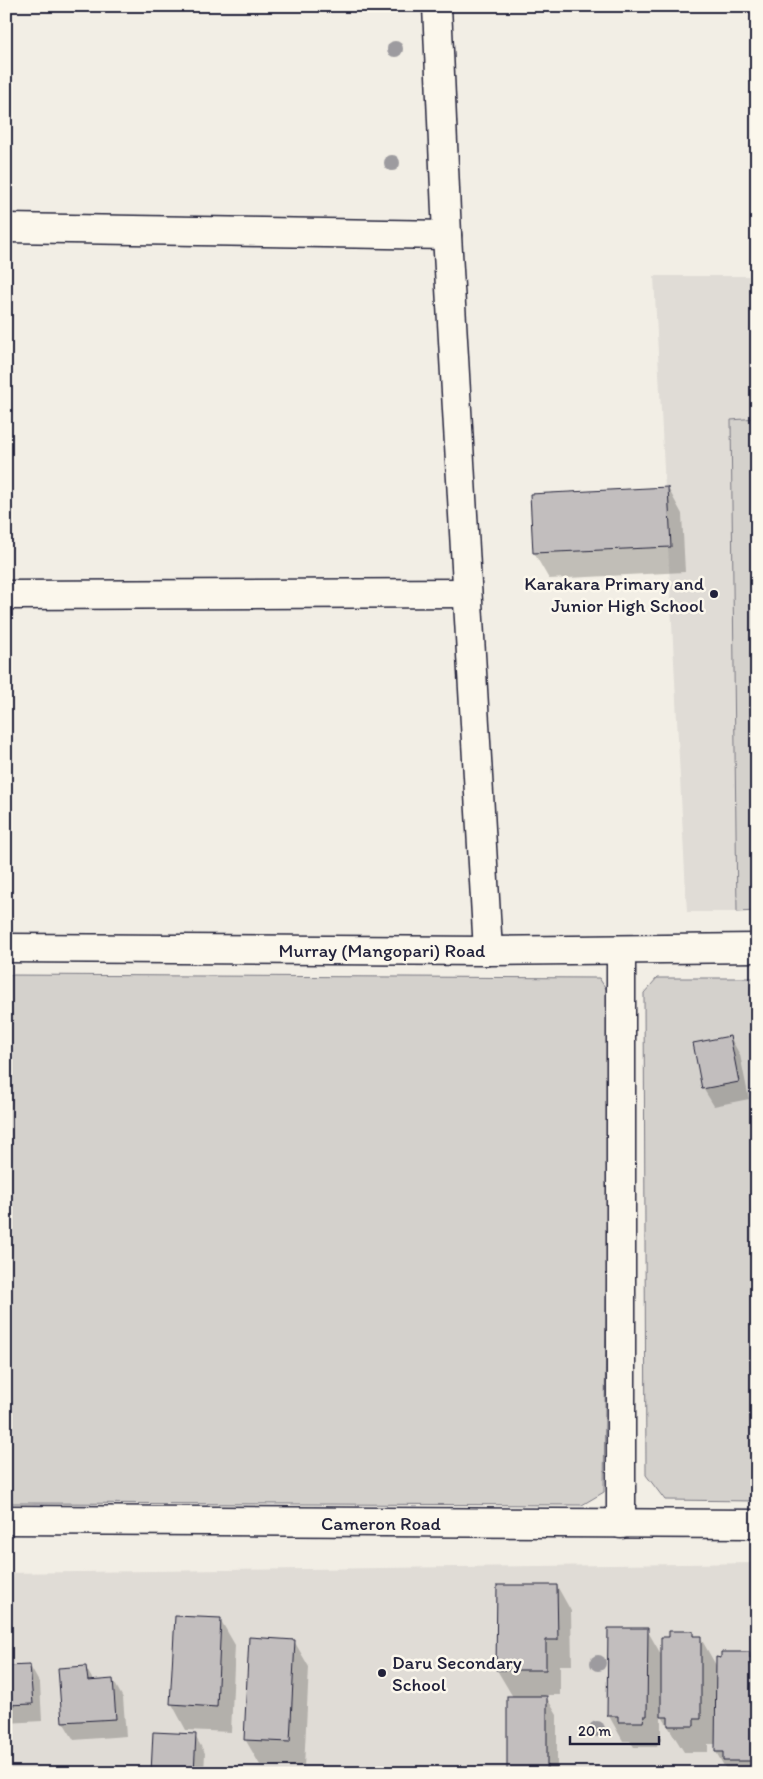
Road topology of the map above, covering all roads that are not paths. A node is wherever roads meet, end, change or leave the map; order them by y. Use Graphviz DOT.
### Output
graph roads {
  1 [pos="437,6"];
  2 [pos="6,228"];
  3 [pos="447,235"];
  4 [pos="467,593"];
  5 [pos="6,596"];
  6 [pos="6,948"];
  7 [pos="757,948"];
  8 [pos="620,950"];
  9 [pos="488,951"];
  10 [pos="6,1520"];
  11 [pos="621,1524"];
  12 [pos="757,1524"];
  1 -- 3 [label="street"];
  2 -- 3 [label="street"];
  3 -- 4 [label="street"];
  4 -- 5 [label="street"];
  4 -- 9 [label="street"];
  6 -- 9 [label="street, Murray (Mangopari) Road"];
  7 -- 8 [label="street, Murray (Mangopari) Road"];
  8 -- 9 [label="street, Murray (Mangopari) Road"];
  8 -- 11 [label="street"];
  10 -- 11 [label="street, Cameron Road"];
  11 -- 12 [label="street, Cameron Road"];
}
